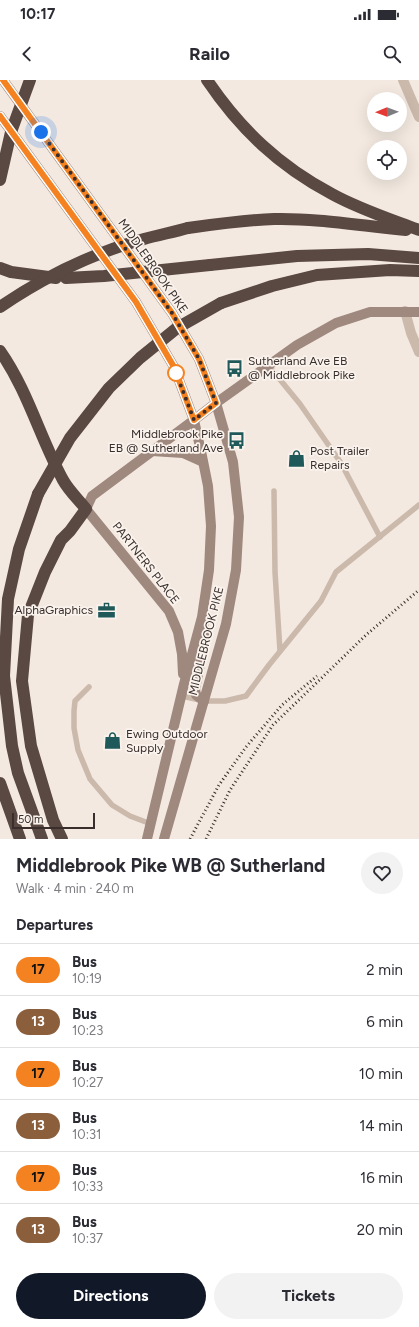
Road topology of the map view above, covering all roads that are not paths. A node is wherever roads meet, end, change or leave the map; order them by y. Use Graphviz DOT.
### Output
graph roads {
  1 [pos="3,80"];
  2 [pos="24,80"];
  3 [pos="30,80"];
  4 [pos="207,80"];
  5 [pos="210,80"];
  6 [pos="403,80"];
  7 [pos="216,94"];
  8 [pos="0,116"];
  9 [pos="419,117"];
  10 [pos="12,132"];
  11 [pos="0,180"];
  12 [pos="419,230"];
  13 [pos="419,258"];
  14 [pos="0,268"];
  15 [pos="419,271"];
  16 [pos="0,307"];
  17 [pos="405,311"];
  18 [pos="419,312"];
  19 [pos="0,351"];
  20 [pos="419,352"];
  21 [pos="268,365"];
  22 [pos="216,403"];
  23 [pos="194,420"];
  24 [pos="152,451"];
  25 [pos="203,462"];
  26 [pos="274,491"];
  27 [pos="419,505"];
  28 [pos="86,509"];
  29 [pos="380,537"];
  30 [pos="202,617"];
  31 [pos="280,652"];
  32 [pos="184,684"];
  33 [pos="88,687"];
  34 [pos="182,696"];
  35 [pos="204,701"];
  36 [pos="0,783"];
  37 [pos="151,824"];
  38 [pos="167,828"];
  39 [pos="20,839"];
  40 [pos="42,839"];
  41 [pos="62,839"];
  42 [pos="147,839"];
  43 [pos="164,839"];
  1 -- 22 [label="main road, MIDDLEBROOK PIKE"];
  2 -- 10 [label="highway, bridge"];
  3 -- 10 [label="highway, bridge"];
  4 -- 7 [label="highway"];
  5 -- 7 [label="highway"];
  6 -- 9 [label="street"];
  7 -- 12 [label="highway"];
  8 -- 23 [label="main road, MIDDLEBROOK PIKE"];
  10 -- 11 [label="highway"];
  12 -- 16 [label="highway, bridge"];
  13 -- 14 [label="highway, bridge"];
  15 -- 40 [label="highway, bridge"];
  17 -- 18 [label="main road"];
  17 -- 20 [label="street"];
  17 -- 21 [label="main road"];
  19 -- 28 [label="highway"];
  21 -- 22 [label="main road"];
  21 -- 29 [label="lane"];
  22 -- 23 [label="main road"];
  22 -- 35 [label="main road, MIDDLEBROOK PIKE"];
  23 -- 24 [label="main road"];
  23 -- 25 [label="main road, MIDDLEBROOK PIKE"];
  24 -- 25 [label="main road"];
  24 -- 28 [label="main road"];
  25 -- 30 [label="main road, MIDDLEBROOK PIKE"];
  26 -- 31 [label="lane"];
  27 -- 29 [label="lane"];
  28 -- 32 [label="main road, PARTNERS PLACE"];
  28 -- 41 [label="highway"];
  29 -- 31 [label="lane"];
  30 -- 32 [label="main road, MIDDLEBROOK PIKE"];
  30 -- 35 [label="main road"];
  31 -- 35 [label="lane"];
  32 -- 34 [label="main road, MIDDLEBROOK PIKE"];
  33 -- 37 [label="lane"];
  34 -- 35 [label="lane"];
  34 -- 37 [label="main road, MIDDLEBROOK PIKE"];
  35 -- 38 [label="main road, MIDDLEBROOK PIKE"];
  36 -- 39 [label="highway"];
  37 -- 38 [label="main road"];
  37 -- 42 [label="main road, MIDDLEBROOK PIKE"];
  38 -- 43 [label="main road, MIDDLEBROOK PIKE"];
}
